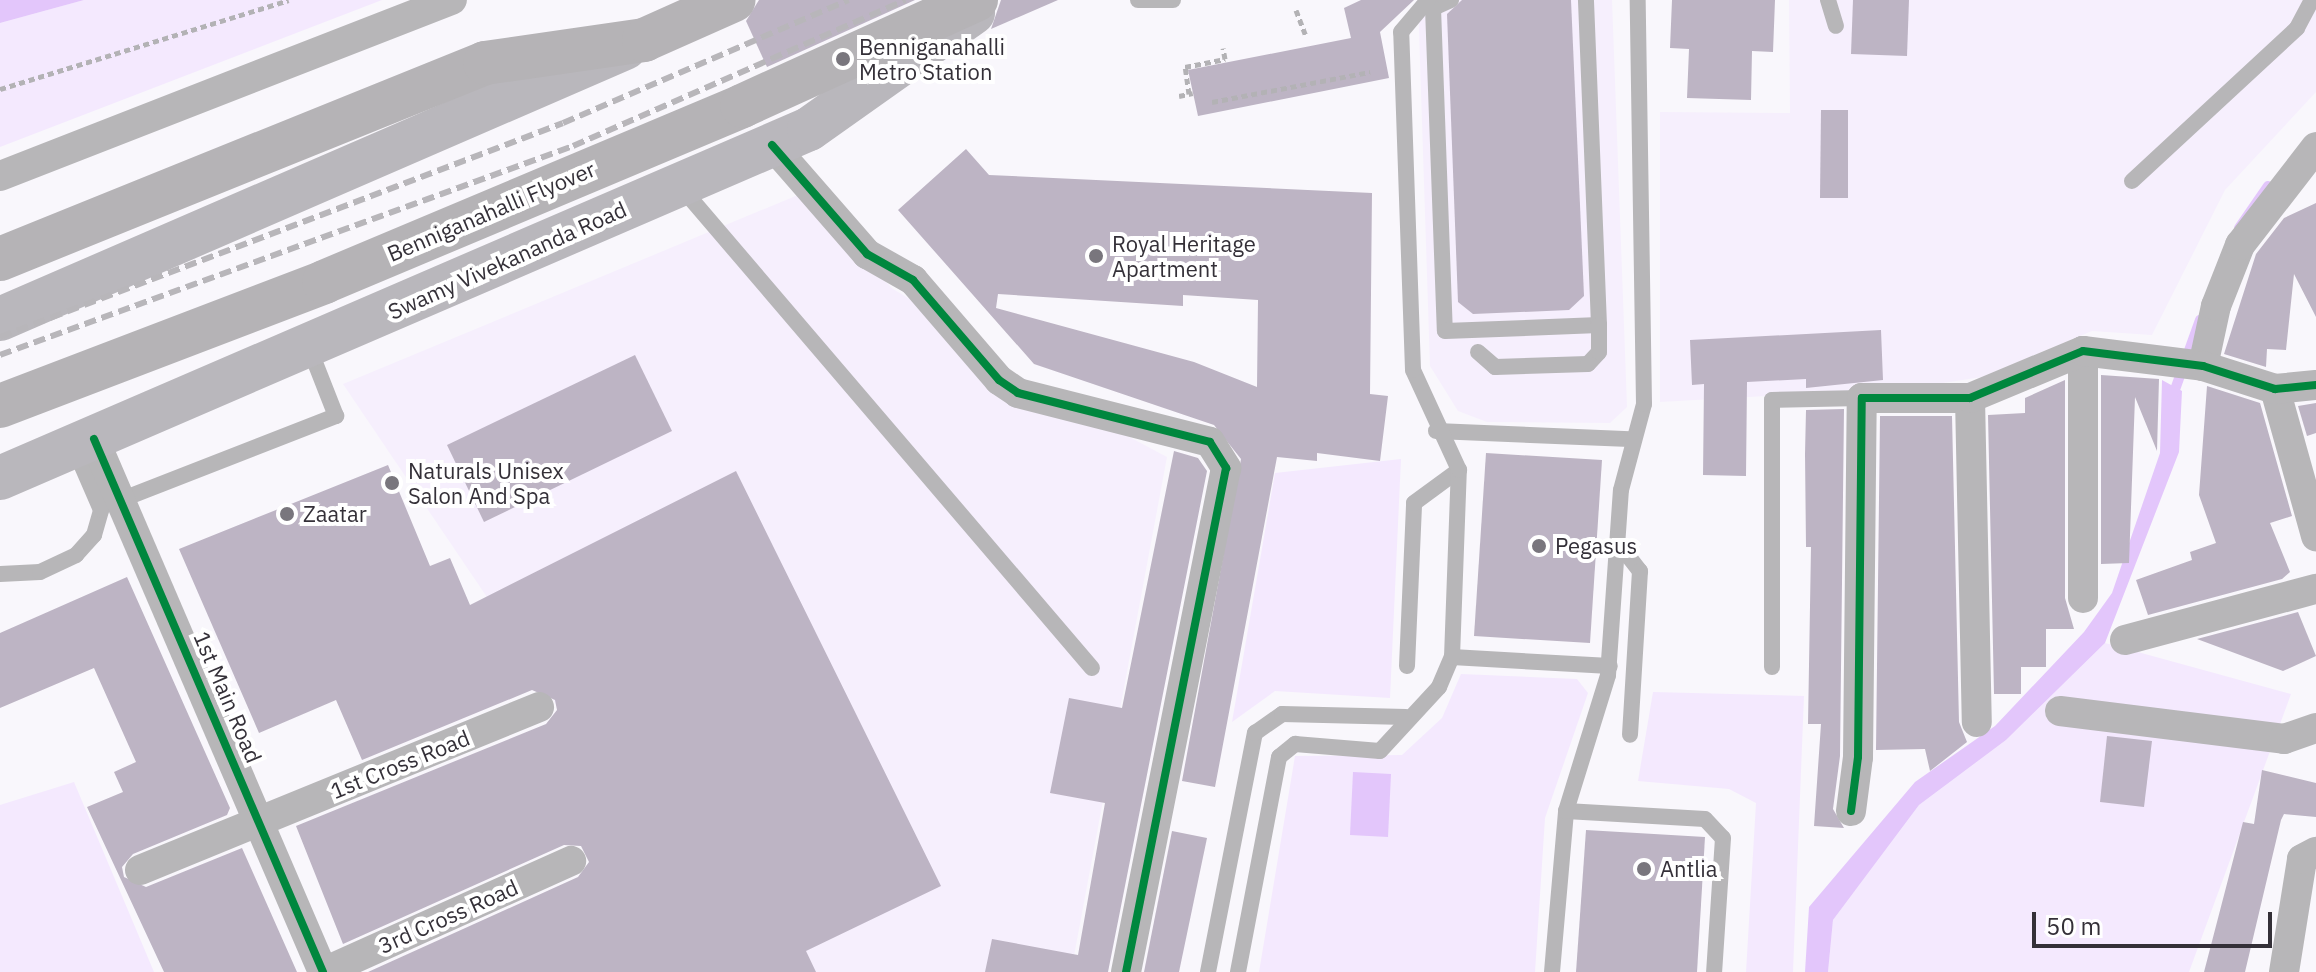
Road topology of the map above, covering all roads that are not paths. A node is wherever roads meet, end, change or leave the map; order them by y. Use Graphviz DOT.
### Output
graph roads {
  1 [pos="452,0"];
  2 [pos="734,0"];
  3 [pos="976,0"];
  4 [pos="992,0"];
  5 [pos="1138,0"];
  6 [pos="1173,0"];
  7 [pos="1428,0"];
  8 [pos="1451,0"];
  9 [pos="1586,0"];
  10 [pos="1638,0"];
  11 [pos="1828,0"];
  12 [pos="2312,0"];
  13 [pos="1836,26"];
  14 [pos="644,40"];
  15 [pos="772,145"];
  16 [pos="2316,147"];
  17 [pos="0,176"];
  18 [pos="2132,181"];
  19 [pos="679,185"];
  20 [pos="0,259"];
  21 [pos="0,319"];
  22 [pos="1599,325"];
  23 [pos="309,347"];
  24 [pos="2083,351"];
  25 [pos="1478,352"];
  26 [pos="2200,365"];
  27 [pos="2316,385"];
  28 [pos="2275,389"];
  29 [pos="1862,398"];
  30 [pos="1970,398"];
  31 [pos="0,406"];
  32 [pos="1436,431"];
  33 [pos="1630,439"];
  34 [pos="84,444"];
  35 [pos="1459,470"];
  36 [pos="0,478"];
  37 [pos="123,499"];
  38 [pos="2316,536"];
  39 [pos="1618,543"];
  40 [pos="0,574"];
  41 [pos="2316,589"];
  42 [pos="2083,598"];
  43 [pos="2125,640"];
  44 [pos="1452,657"];
  45 [pos="1407,666"];
  46 [pos="1610,666"];
  47 [pos="1772,667"];
  48 [pos="1092,668"];
  49 [pos="539,707"];
  50 [pos="2060,711"];
  51 [pos="1406,717"];
  52 [pos="1977,722"];
  53 [pos="2316,728"];
  54 [pos="1630,735"];
  55 [pos="1566,811"];
  56 [pos="1851,811"];
  57 [pos="261,821"];
  58 [pos="2316,852"];
  59 [pos="571,861"];
  60 [pos="140,870"];
  61 [pos="324,972"];
  62 [pos="1126,972"];
  63 [pos="1208,972"];
  64 [pos="1238,972"];
  65 [pos="1552,972"];
  66 [pos="1714,972"];
  67 [pos="2284,972"];
  1 -- 17 [label="street"];
  2 -- 14 [label="highway"];
  3 -- 31 [label="highway, Benniganahalli Flyover"];
  4 -- 15 [label="main road, Swamy Vivekananda Road"];
  5 -- 6 [label="lane"];
  7 -- 32 [label="lane"];
  8 -- 22 [label="lane"];
  9 -- 22 [label="lane"];
  10 -- 33 [label="lane"];
  11 -- 13 [label="lane"];
  12 -- 18 [label="lane"];
  14 -- 20 [label="highway"];
  14 -- 21 [label="main road"];
  15 -- 19 [label="main road, Swamy Vivekananda Road"];
  15 -- 62 [label="street"];
  16 -- 26 [label="street"];
  19 -- 23 [label="main road, Swamy Vivekananda Road"];
  19 -- 48 [label="lane"];
  22 -- 25 [label="lane"];
  23 -- 34 [label="main road, Swamy Vivekananda Road"];
  23 -- 37 [label="lane"];
  24 -- 26 [label="street"];
  24 -- 30 [label="street"];
  24 -- 42 [label="street"];
  26 -- 28 [label="street"];
  27 -- 28 [label="street"];
  28 -- 38 [label="street"];
  29 -- 30 [label="street"];
  29 -- 47 [label="lane"];
  29 -- 56 [label="street"];
  30 -- 52 [label="street"];
  32 -- 33 [label="lane"];
  32 -- 35 [label="lane"];
  33 -- 39 [label="lane"];
  34 -- 36 [label="main road, Swamy Vivekananda Road"];
  34 -- 37 [label="street, 1st Main Road"];
  34 -- 40 [label="lane"];
  35 -- 44 [label="lane"];
  35 -- 45 [label="lane"];
  37 -- 57 [label="street, 1st Main Road"];
  39 -- 46 [label="lane"];
  39 -- 54 [label="lane"];
  41 -- 43 [label="street"];
  44 -- 46 [label="lane"];
  44 -- 51 [label="lane"];
  46 -- 55 [label="lane"];
  49 -- 57 [label="street, 1st Cross Road"];
  50 -- 53 [label="street"];
  51 -- 63 [label="lane"];
  51 -- 64 [label="lane"];
  55 -- 65 [label="lane"];
  55 -- 66 [label="lane"];
  57 -- 60 [label="street, 1st Cross Road"];
  57 -- 61 [label="street, 1st Main Road"];
  58 -- 67 [label="street"];
  59 -- 61 [label="street, 3rd Cross Road"];
}
